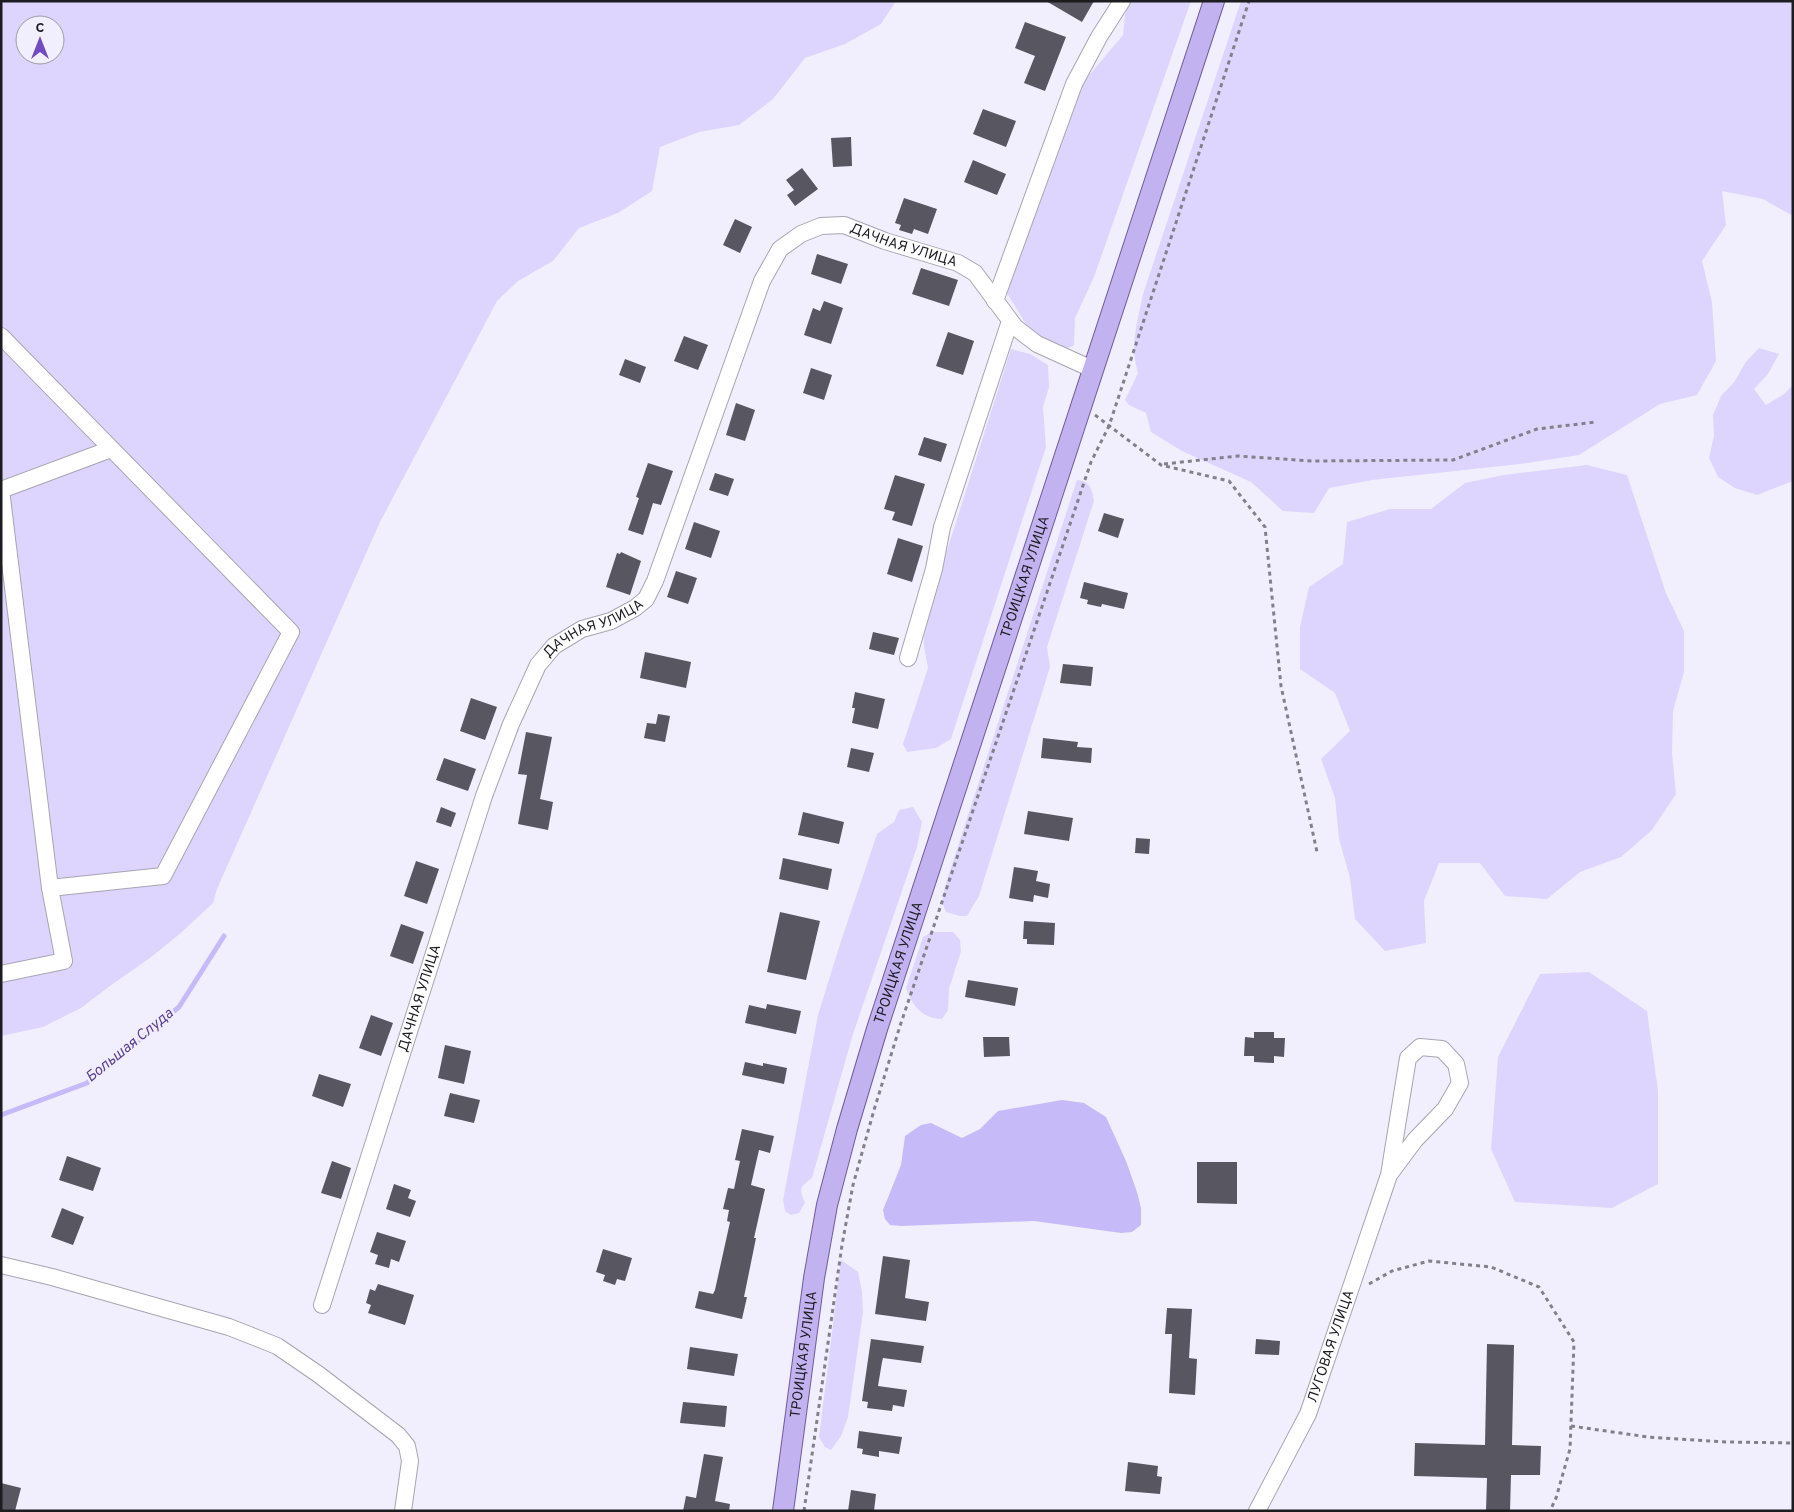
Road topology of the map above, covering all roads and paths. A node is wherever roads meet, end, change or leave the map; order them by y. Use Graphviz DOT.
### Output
graph roads {
  1 [pos="1122,1"];
  2 [pos="1214,1"];
  3 [pos="1249,1"];
  4 [pos="995,301"];
  5 [pos="1010,321"];
  6 [pos="1,336"];
  7 [pos="1092,369"];
  8 [pos="1080,404"];
  9 [pos="1596,422"];
  10 [pos="1109,426"];
  11 [pos="111,449"];
  12 [pos="1161,464"];
  13 [pos="1,490"];
  14 [pos="908,658"];
  15 [pos="1317,852"];
  16 [pos="50,888"];
  17 [pos="1,974"];
  18 [pos="1388,1175"];
  19 [pos="1,1266"];
  20 [pos="1348,1295"];
  21 [pos="322,1305"];
  22 [pos="1571,1426"];
  23 [pos="1793,1443"];
  24 [pos="403,1511"];
  25 [pos="782,1511"];
  26 [pos="804,1511"];
  27 [pos="1258,1511"];
  28 [pos="1550,1511"];
  1 -- 4 [label="street"];
  2 -- 7 [label="main road, ТРОИЦКАЯ УЛИЦА"];
  3 -- 10 [label="path"];
  4 -- 5 [label="street, ДАЧНАЯ УЛИЦА"];
  4 -- 21 [label="street, ДАЧНАЯ УЛИЦА"];
  5 -- 7 [label="street, ДАЧНАЯ УЛИЦА"];
  5 -- 14 [label="street"];
  6 -- 11 [label="street"];
  7 -- 8 [label="main road, ТРОИЦКАЯ УЛИЦА"];
  8 -- 10 [label="path"];
  8 -- 25 [label="main road, ТРОИЦКАЯ УЛИЦА"];
  9 -- 12 [label="path"];
  10 -- 12 [label="path"];
  10 -- 26 [label="path"];
  11 -- 13 [label="street"];
  11 -- 16 [label="street"];
  12 -- 15 [label="path"];
  13 -- 16 [label="street"];
  16 -- 17 [label="street"];
  18 -- 18 [label="street, ЛУГОВАЯ УЛИЦА"];
  18 -- 20 [label="street, ЛУГОВАЯ УЛИЦА"];
  19 -- 24 [label="street"];
  20 -- 22 [label="path"];
  20 -- 27 [label="street, ЛУГОВАЯ УЛИЦА"];
  22 -- 23 [label="path"];
  22 -- 28 [label="path"];
}
